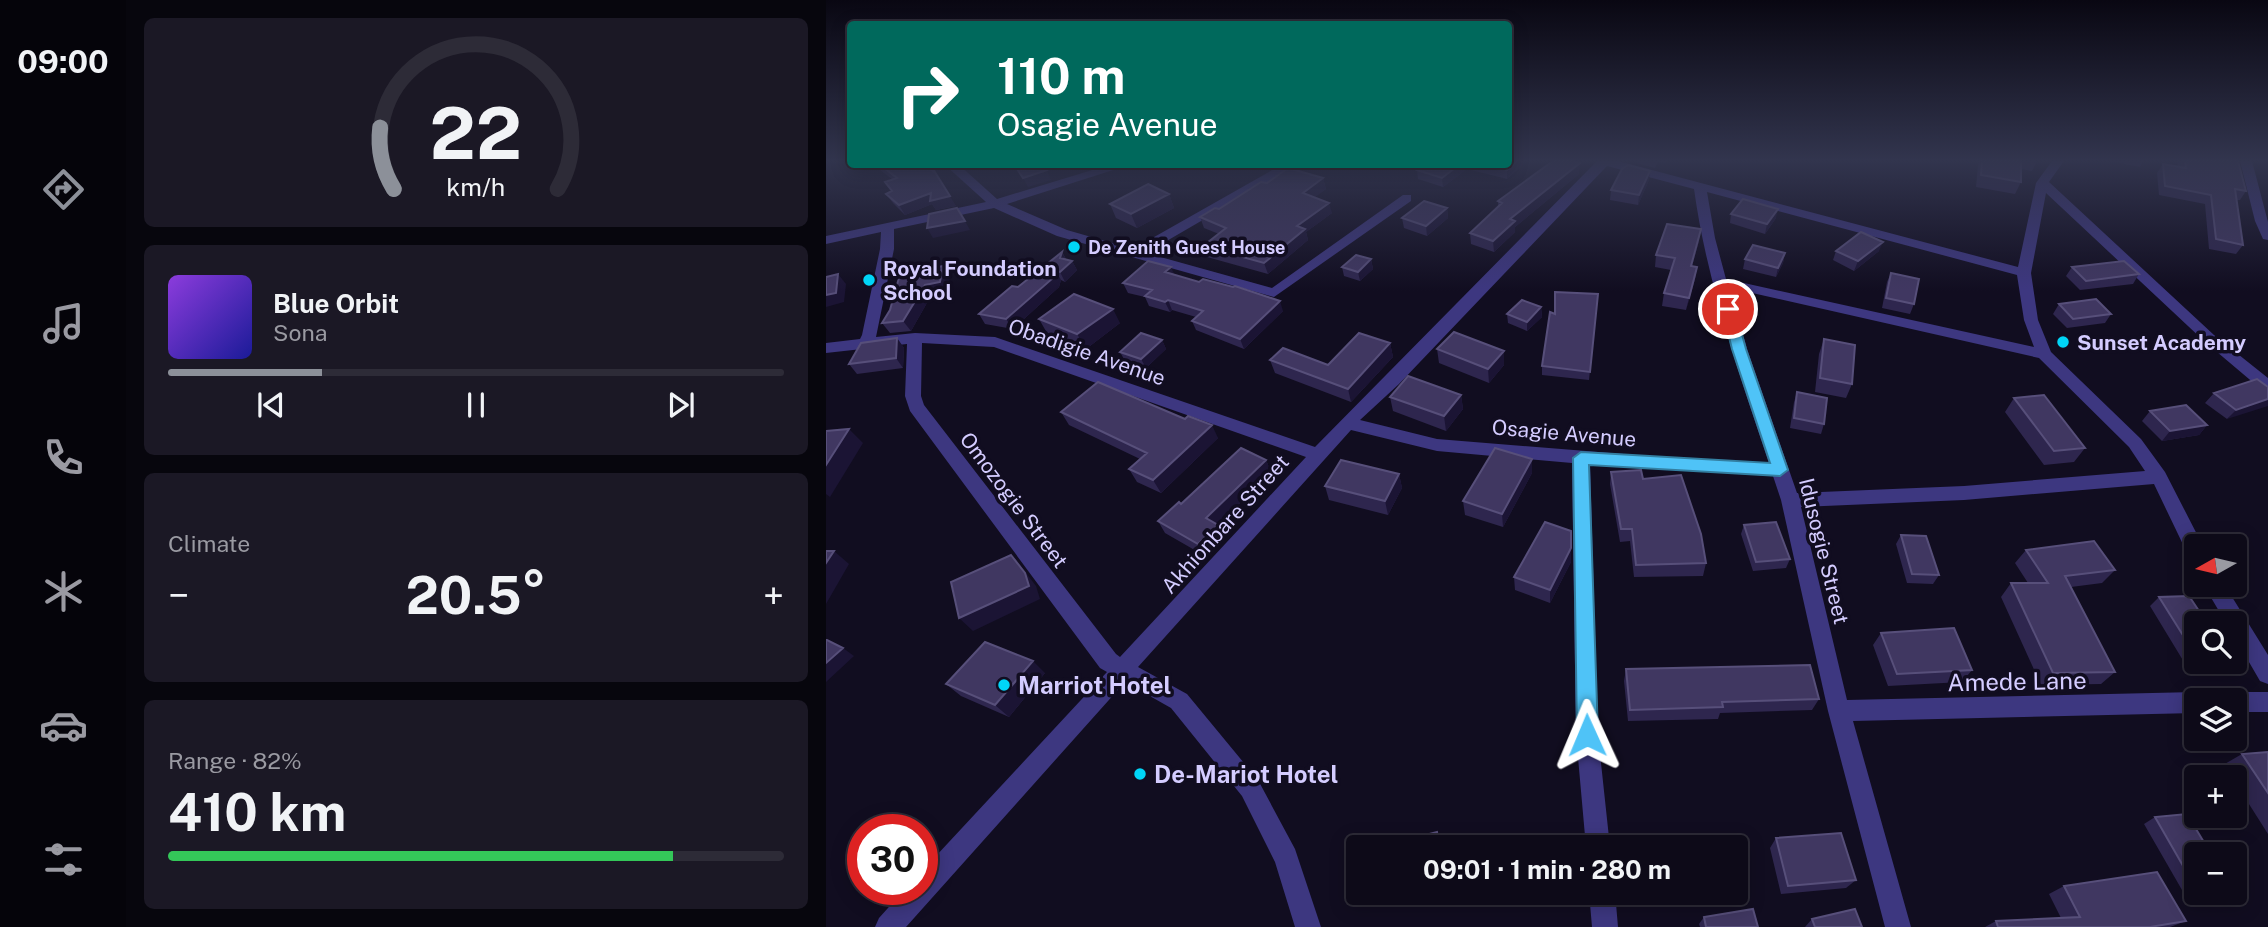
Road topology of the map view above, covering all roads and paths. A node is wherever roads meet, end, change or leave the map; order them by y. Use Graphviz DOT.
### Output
graph roads {
  1 [pos="995,204"];
  2 [pos="996,204"];
  3 [pos="1222,204"];
  4 [pos="1398,204"];
  5 [pos="1562,204"];
  6 [pos="1702,204"];
  7 [pos="1759,204"];
  8 [pos="2038,204"];
  9 [pos="2065,204"];
  10 [pos="2257,204"];
  11 [pos="888,227"];
  12 [pos="2268,236"];
  13 [pos="826,240"];
  14 [pos="1136,253"];
  15 [pos="2024,273"];
  16 [pos="1723,289"];
  17 [pos="915,338"];
  18 [pos="866,342"];
  19 [pos="826,348"];
  20 [pos="2044,354"];
  21 [pos="2268,386"];
  22 [pos="1347,423"];
  23 [pos="1320,454"];
  24 [pos="1581,458"];
  25 [pos="1780,470"];
  26 [pos="2159,477"];
  27 [pos="1790,500"];
  28 [pos="2188,534"];
  29 [pos="2221,597"];
  30 [pos="1122,670"];
  31 [pos="2268,674"];
  32 [pos="2247,702"];
  33 [pos="2268,702"];
  34 [pos="2184,703"];
  35 [pos="1839,710"];
  36 [pos="1597,835"];
  37 [pos="1603,905"];
  38 [pos="888,927"];
  39 [pos="1308,927"];
  40 [pos="1605,927"];
  41 [pos="1898,927"];
  1 -- 11 [label="street"];
  2 -- 14 [label="street"];
  3 -- 14 [label="street"];
  4 -- 14 [label="street"];
  5 -- 22 [label="street, Akhionbare Street"];
  6 -- 16 [label="street, Idusogie Street"];
  7 -- 15 [label="street"];
  8 -- 15 [label="street"];
  9 -- 21 [label="street"];
  10 -- 12 [label="street"];
  11 -- 13 [label="street"];
  11 -- 18 [label="street"];
  15 -- 20 [label="street"];
  16 -- 20 [label="street"];
  16 -- 25 [label="street, Idusogie Street"];
  17 -- 18 [label="street, Obadigie Avenue"];
  17 -- 23 [label="street, Obadigie Avenue"];
  17 -- 30 [label="street, Omozogie Street"];
  18 -- 19 [label="street, Obadigie Avenue"];
  20 -- 26 [label="street"];
  22 -- 23 [label="street, Akhionbare Street"];
  22 -- 24 [label="street, Osagie Avenue"];
  23 -- 30 [label="street, Akhionbare Street"];
  24 -- 25 [label="street, Osagie Avenue"];
  24 -- 36 [label="street"];
  25 -- 27 [label="street, Idusogie Street"];
  26 -- 27 [label="street"];
  26 -- 28 [label="street"];
  27 -- 35 [label="street, Idusogie Street"];
  29 -- 31 [label="street"];
  30 -- 38 [label="street, Akhionbare Street"];
  30 -- 39 [label="street, Omozogie Street"];
  32 -- 33 [label="street"];
  34 -- 35 [label="street, Amede Lane"];
  35 -- 41 [label="street, Idusogie Street"];
  37 -- 40 [label="street"];
}
